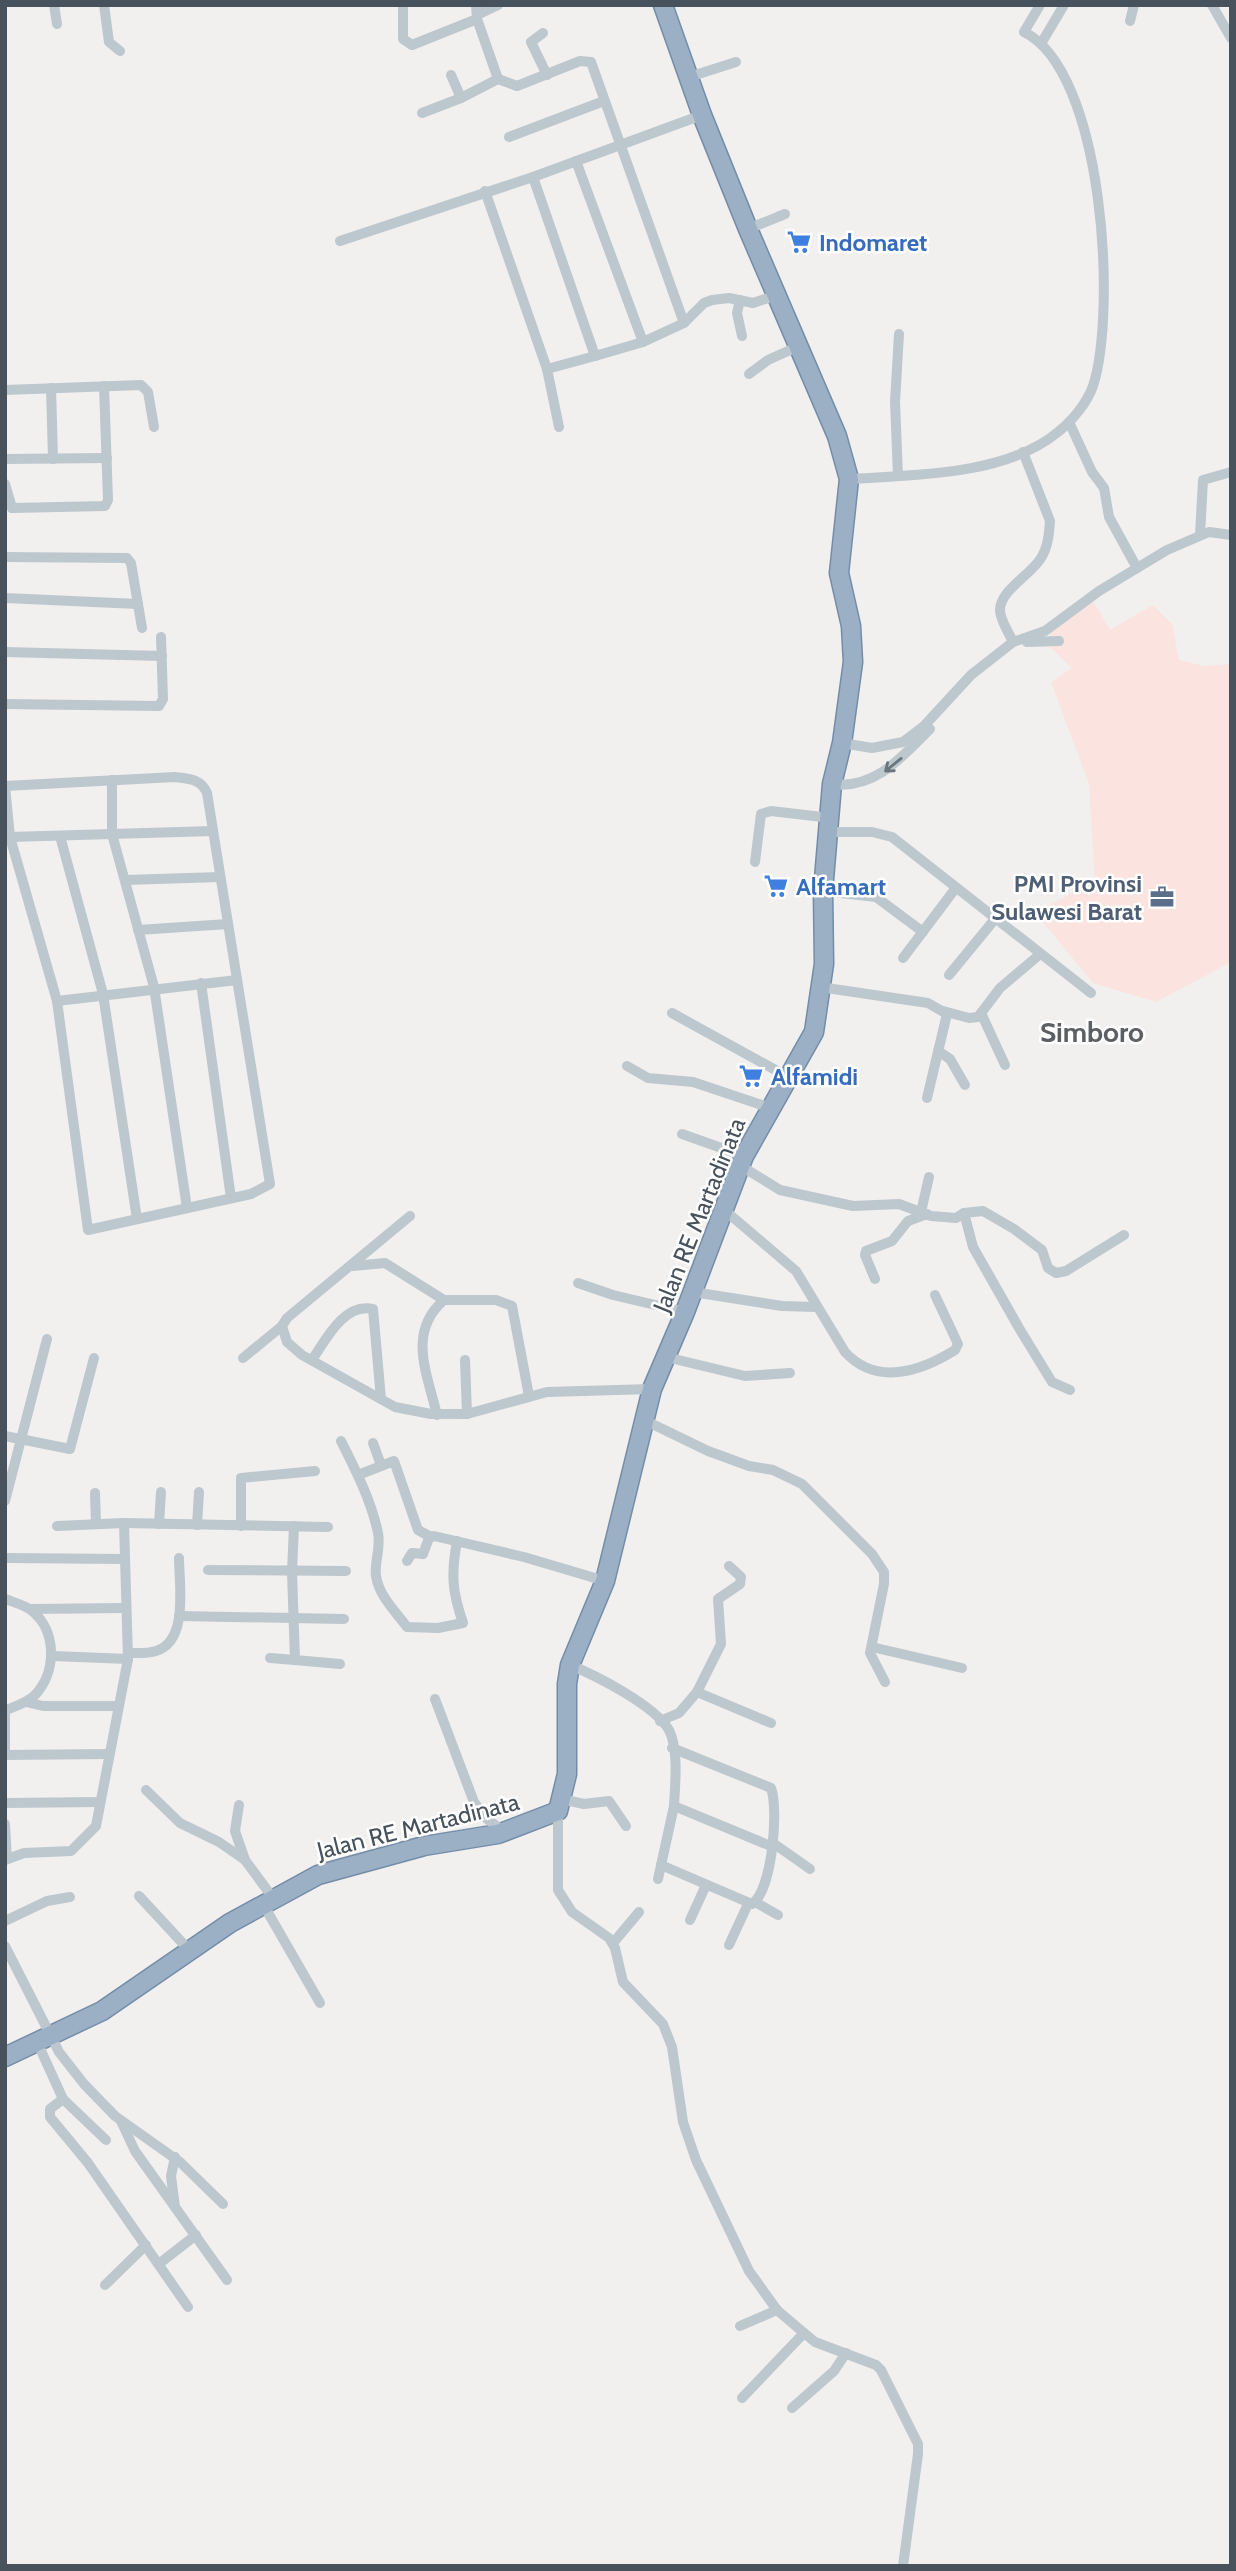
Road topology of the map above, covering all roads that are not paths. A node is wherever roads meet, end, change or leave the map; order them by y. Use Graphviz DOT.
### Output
graph roads {
  1 [pos="54,5"];
  2 [pos="104,5"];
  3 [pos="403,5"];
  4 [pos="498,5"];
  5 [pos="663,5"];
  6 [pos="1064,5"];
  7 [pos="1134,5"];
  8 [pos="1212,5"];
  9 [pos="1037,6"];
  10 [pos="476,13"];
  11 [pos="1056,19"];
  12 [pos="1130,21"];
  13 [pos="57,24"];
  14 [pos="542,33"];
  15 [pos="1231,38"];
  16 [pos="1042,42"];
  17 [pos="120,51"];
  18 [pos="736,62"];
  19 [pos="451,75"];
  20 [pos="547,75"];
  21 [pos="689,77"];
  22 [pos="498,79"];
  23 [pos="461,98"];
  24 [pos="604,101"];
  25 [pos="422,113"];
  26 [pos="702,115"];
  27 [pos="509,137"];
  28 [pos="620,144"];
  29 [pos="576,161"];
  30 [pos="533,177"];
  31 [pos="485,191"];
  32 [pos="785,215"];
  33 [pos="748,229"];
  34 [pos="340,241"];
  35 [pos="777,295"];
  36 [pos="740,300"];
  37 [pos="684,323"];
  38 [pos="899,334"];
  39 [pos="742,336"];
  40 [pos="643,342"];
  41 [pos="799,346"];
  42 [pos="595,356"];
  43 [pos="547,369"];
  44 [pos="749,374"];
  45 [pos="104,386"];
  46 [pos="51,388"];
  47 [pos="5,390"];
  48 [pos="1069,422"];
  49 [pos="153,427"];
  50 [pos="559,427"];
  51 [pos="1023,452"];
  52 [pos="107,458"];
  53 [pos="5,459"];
  54 [pos="53,459"];
  55 [pos="1231,472"];
  56 [pos="898,476"];
  57 [pos="849,479"];
  58 [pos="5,484"];
  59 [pos="1200,535"];
  60 [pos="1231,535"];
  61 [pos="5,556"];
  62 [pos="1137,568"];
  63 [pos="5,598"];
  64 [pos="138,604"];
  65 [pos="142,628"];
  66 [pos="1044,635"];
  67 [pos="161,637"];
  68 [pos="1013,642"];
  69 [pos="5,652"];
  70 [pos="162,656"];
  71 [pos="972,678"];
  72 [pos="5,704"];
  73 [pos="913,741"];
  74 [pos="842,743"];
  75 [pos="112,780"];
  76 [pos="832,784"];
  77 [pos="830,825"];
  78 [pos="213,831"];
  79 [pos="112,834"];
  80 [pos="60,835"];
  81 [pos="10,837"];
  82 [pos="755,862"];
  83 [pos="220,877"];
  84 [pos="125,880"];
  85 [pos="955,889"];
  86 [pos="823,891"];
  87 [pos="995,919"];
  88 [pos="228,924"];
  89 [pos="138,930"];
  90 [pos="923,932"];
  91 [pos="1039,955"];
  92 [pos="903,958"];
  93 [pos="949,975"];
  94 [pos="237,980"];
  95 [pos="201,983"];
  96 [pos="154,987"];
  97 [pos="820,987"];
  98 [pos="1091,993"];
  99 [pos="103,994"];
  100 [pos="57,1001"];
  101 [pos="943,1011"];
  102 [pos="672,1013"];
  103 [pos="981,1013"];
  104 [pos="938,1051"];
  105 [pos="1005,1065"];
  106 [pos="627,1066"];
  107 [pos="790,1078"];
  108 [pos="965,1086"];
  109 [pos="928,1098"];
  110 [pos="771,1108"];
  111 [pos="682,1133"];
  112 [pos="742,1161"];
  113 [pos="929,1177"];
  114 [pos="231,1198"];
  115 [pos="187,1208"];
  116 [pos="722,1208"];
  117 [pos="924,1213"];
  118 [pos="964,1213"];
  119 [pos="410,1216"];
  120 [pos="137,1219"];
  121 [pos="1124,1235"];
  122 [pos="349,1266"];
  123 [pos="875,1279"];
  124 [pos="578,1283"];
  125 [pos="693,1292"];
  126 [pos="935,1295"];
  127 [pos="444,1300"];
  128 [pos="816,1307"];
  129 [pos="685,1312"];
  130 [pos="282,1326"];
  131 [pos="47,1339"];
  132 [pos="666,1357"];
  133 [pos="94,1358"];
  134 [pos="243,1358"];
  135 [pos="312,1360"];
  136 [pos="465,1360"];
  137 [pos="790,1373"];
  138 [pos="652,1389"];
  139 [pos="1070,1390"];
  140 [pos="529,1396"];
  141 [pos="381,1399"];
  142 [pos="467,1414"];
  143 [pos="438,1415"];
  144 [pos="644,1420"];
  145 [pos="5,1436"];
  146 [pos="21,1439"];
  147 [pos="341,1441"];
  148 [pos="373,1443"];
  149 [pos="382,1465"];
  150 [pos="315,1471"];
  151 [pos="358,1475"];
  152 [pos="161,1492"];
  153 [pos="199,1492"];
  154 [pos="95,1493"];
  155 [pos="5,1501"];
  156 [pos="96,1524"];
  157 [pos="124,1524"];
  158 [pos="159,1524"];
  159 [pos="197,1525"];
  160 [pos="57,1526"];
  161 [pos="241,1526"];
  162 [pos="294,1526"];
  163 [pos="328,1527"];
  164 [pos="430,1537"];
  165 [pos="457,1541"];
  166 [pos="5,1558"];
  167 [pos="179,1558"];
  168 [pos="125,1559"];
  169 [pos="407,1561"];
  170 [pos="729,1566"];
  171 [pos="208,1570"];
  172 [pos="346,1571"];
  173 [pos="292,1572"];
  174 [pos="606,1581"];
  175 [pos="5,1599"];
  176 [pos="126,1608"];
  177 [pos="30,1609"];
  178 [pos="179,1616"];
  179 [pos="296,1617"];
  180 [pos="344,1619"];
  181 [pos="872,1647"];
  182 [pos="53,1656"];
  183 [pos="128,1656"];
  184 [pos="270,1658"];
  185 [pos="295,1660"];
  186 [pos="340,1664"];
  187 [pos="570,1665"];
  188 [pos="962,1668"];
  189 [pos="885,1682"];
  190 [pos="698,1692"];
  191 [pos="435,1699"];
  192 [pos="26,1702"];
  193 [pos="117,1706"];
  194 [pos="6,1710"];
  195 [pos="660,1721"];
  196 [pos="771,1723"];
  197 [pos="672,1748"];
  198 [pos="107,1754"];
  199 [pos="5,1755"];
  200 [pos="146,1790"];
  201 [pos="98,1802"];
  202 [pos="5,1803"];
  203 [pos="239,1805"];
  204 [pos="559,1805"];
  205 [pos="674,1806"];
  206 [pos="5,1824"];
  207 [pos="626,1826"];
  208 [pos="501,1833"];
  209 [pos="773,1845"];
  210 [pos="6,1860"];
  211 [pos="245,1860"];
  212 [pos="661,1866"];
  213 [pos="810,1869"];
  214 [pos="658,1879"];
  215 [pos="706,1885"];
  216 [pos="139,1896"];
  217 [pos="70,1897"];
  218 [pos="268,1900"];
  219 [pos="752,1903"];
  220 [pos="639,1912"];
  221 [pos="778,1915"];
  222 [pos="690,1920"];
  223 [pos="5,1921"];
  224 [pos="613,1943"];
  225 [pos="729,1945"];
  226 [pos="5,1946"];
  227 [pos="189,1950"];
  228 [pos="320,2003"];
  229 [pos="44,2041"];
  230 [pos="5,2057"];
  231 [pos="63,2099"];
  232 [pos="121,2121"];
  233 [pos="106,2140"];
  234 [pos="175,2157"];
  235 [pos="223,2204"];
  236 [pos="176,2209"];
  237 [pos="196,2235"];
  238 [pos="146,2245"];
  239 [pos="160,2263"];
  240 [pos="227,2280"];
  241 [pos="105,2285"];
  242 [pos="188,2308"];
  243 [pos="777,2310"];
  244 [pos="740,2326"];
  245 [pos="804,2333"];
  246 [pos="846,2353"];
  247 [pos="742,2398"];
  248 [pos="792,2408"];
  249 [pos="903,2566"];
  1 -- 13 [label="street"];
  2 -- 17 [label="street"];
  3 -- 10 [label="street"];
  4 -- 10 [label="street"];
  5 -- 21 [label="highway, Jalan RE Martadinata"];
  6 -- 11 [label="street"];
  7 -- 12 [label="street"];
  8 -- 15 [label="street"];
  9 -- 11 [label="street"];
  9 -- 16 [label="street"];
  10 -- 22 [label="street"];
  11 -- 16 [label="street"];
  14 -- 20 [label="street"];
  16 -- 48 [label="street"];
  18 -- 21 [label="street"];
  19 -- 23 [label="street"];
  20 -- 22 [label="street"];
  20 -- 24 [label="street"];
  21 -- 26 [label="highway, Jalan RE Martadinata"];
  22 -- 23 [label="street"];
  23 -- 25 [label="street"];
  24 -- 27 [label="street"];
  24 -- 28 [label="street"];
  26 -- 28 [label="street"];
  26 -- 33 [label="highway, Jalan RE Martadinata"];
  28 -- 29 [label="street"];
  28 -- 37 [label="street"];
  29 -- 30 [label="street"];
  29 -- 40 [label="street"];
  30 -- 31 [label="street"];
  30 -- 42 [label="street"];
  31 -- 34 [label="street"];
  31 -- 43 [label="street"];
  32 -- 33 [label="street"];
  33 -- 35 [label="highway, Jalan RE Martadinata"];
  35 -- 36 [label="street"];
  35 -- 41 [label="highway, Jalan RE Martadinata"];
  36 -- 37 [label="street"];
  36 -- 39 [label="street"];
  37 -- 40 [label="street"];
  38 -- 56 [label="street"];
  40 -- 42 [label="street"];
  41 -- 44 [label="street"];
  41 -- 57 [label="highway, Jalan RE Martadinata"];
  42 -- 43 [label="street"];
  43 -- 50 [label="street"];
  45 -- 46 [label="street"];
  45 -- 49 [label="street"];
  45 -- 52 [label="street"];
  46 -- 47 [label="street"];
  46 -- 54 [label="street"];
  48 -- 51 [label="street"];
  48 -- 62 [label="street"];
  51 -- 56 [label="street"];
  51 -- 68 [label="street"];
  52 -- 54 [label="street"];
  52 -- 58 [label="street"];
  53 -- 54 [label="street"];
  55 -- 59 [label="street"];
  56 -- 57 [label="street"];
  57 -- 74 [label="highway, Jalan RE Martadinata"];
  59 -- 60 [label="street"];
  59 -- 62 [label="street"];
  61 -- 64 [label="street"];
  62 -- 66 [label="street"];
  63 -- 64 [label="street"];
  64 -- 65 [label="street"];
  66 -- 68 [label="street"];
  66 -- 71 [label="street"];
  67 -- 70 [label="street"];
  68 -- 71 [label="street"];
  69 -- 70 [label="street"];
  70 -- 72 [label="street"];
  71 -- 73 [label="street"];
  73 -- 74 [label="street"];
  73 -- 76 [label="street, one-way"];
  74 -- 76 [label="highway, Jalan RE Martadinata"];
  75 -- 78 [label="street"];
  75 -- 79 [label="street"];
  75 -- 81 [label="street"];
  76 -- 77 [label="highway, Jalan RE Martadinata"];
  77 -- 82 [label="street"];
  77 -- 85 [label="street"];
  77 -- 86 [label="highway, Jalan RE Martadinata"];
  78 -- 79 [label="street"];
  78 -- 83 [label="street"];
  79 -- 80 [label="street"];
  79 -- 84 [label="street"];
  80 -- 81 [label="street"];
  80 -- 99 [label="street"];
  81 -- 100 [label="street"];
  83 -- 84 [label="street"];
  83 -- 88 [label="street"];
  84 -- 89 [label="street"];
  85 -- 87 [label="street"];
  85 -- 90 [label="street"];
  86 -- 90 [label="street"];
  86 -- 97 [label="highway, Jalan RE Martadinata"];
  87 -- 91 [label="street"];
  87 -- 93 [label="street"];
  88 -- 89 [label="street"];
  88 -- 94 [label="street"];
  89 -- 96 [label="street"];
  90 -- 92 [label="street"];
  91 -- 98 [label="street"];
  91 -- 103 [label="street"];
  94 -- 95 [label="street"];
  94 -- 114 [label="street"];
  95 -- 96 [label="street"];
  95 -- 114 [label="street"];
  96 -- 99 [label="street"];
  96 -- 115 [label="street"];
  97 -- 101 [label="street"];
  97 -- 107 [label="highway, Jalan RE Martadinata"];
  99 -- 100 [label="street"];
  99 -- 120 [label="street"];
  100 -- 120 [label="street"];
  101 -- 103 [label="street"];
  101 -- 104 [label="street"];
  102 -- 107 [label="street"];
  103 -- 105 [label="street"];
  104 -- 108 [label="street"];
  104 -- 109 [label="street"];
  106 -- 110 [label="street"];
  107 -- 110 [label="highway, Jalan RE Martadinata"];
  110 -- 112 [label="highway, Jalan RE Martadinata"];
  111 -- 112 [label="street"];
  112 -- 116 [label="highway, Jalan RE Martadinata"];
  112 -- 117 [label="street"];
  113 -- 117 [label="street"];
  114 -- 115 [label="street"];
  115 -- 120 [label="street"];
  116 -- 125 [label="highway, Jalan RE Martadinata"];
  116 -- 128 [label="street"];
  117 -- 118 [label="street"];
  117 -- 123 [label="street"];
  118 -- 121 [label="street"];
  118 -- 139 [label="street"];
  119 -- 122 [label="street"];
  122 -- 127 [label="street"];
  122 -- 130 [label="street"];
  124 -- 129 [label="street"];
  125 -- 128 [label="street"];
  125 -- 129 [label="highway, Jalan RE Martadinata"];
  126 -- 128 [label="street"];
  127 -- 140 [label="street"];
  127 -- 143 [label="street"];
  129 -- 132 [label="highway, Jalan RE Martadinata"];
  130 -- 134 [label="street"];
  130 -- 135 [label="street"];
  131 -- 146 [label="street"];
  132 -- 137 [label="street"];
  132 -- 138 [label="highway, Jalan RE Martadinata"];
  133 -- 146 [label="street"];
  135 -- 141 [label="street"];
  135 -- 141 [label="street"];
  136 -- 142 [label="street"];
  138 -- 140 [label="street"];
  138 -- 144 [label="highway, Jalan RE Martadinata"];
  140 -- 142 [label="street"];
  141 -- 143 [label="street"];
  142 -- 143 [label="street"];
  144 -- 174 [label="highway, Jalan RE Martadinata"];
  144 -- 181 [label="street"];
  145 -- 146 [label="street"];
  146 -- 155 [label="street"];
  147 -- 151 [label="street"];
  148 -- 149 [label="street"];
  149 -- 151 [label="street"];
  149 -- 164 [label="street"];
  150 -- 161 [label="street"];
  151 -- 165 [label="street"];
  152 -- 158 [label="street"];
  153 -- 159 [label="street"];
  154 -- 156 [label="street"];
  156 -- 157 [label="street"];
  156 -- 160 [label="street"];
  157 -- 158 [label="street"];
  157 -- 168 [label="street"];
  158 -- 159 [label="street"];
  159 -- 161 [label="street"];
  161 -- 162 [label="street"];
  162 -- 163 [label="street"];
  162 -- 173 [label="street"];
  164 -- 165 [label="street"];
  164 -- 169 [label="street"];
  165 -- 174 [label="street"];
  166 -- 168 [label="street"];
  167 -- 178 [label="street"];
  168 -- 176 [label="street"];
  170 -- 190 [label="street"];
  171 -- 173 [label="street"];
  172 -- 173 [label="street"];
  173 -- 179 [label="street"];
  174 -- 187 [label="highway, Jalan RE Martadinata"];
  175 -- 177 [label="street"];
  176 -- 177 [label="street"];
  176 -- 183 [label="street"];
  177 -- 182 [label="street"];
  178 -- 179 [label="street"];
  178 -- 183 [label="street"];
  179 -- 180 [label="street"];
  179 -- 185 [label="street"];
  181 -- 188 [label="street"];
  181 -- 189 [label="street"];
  182 -- 183 [label="street"];
  182 -- 192 [label="street"];
  183 -- 193 [label="street"];
  184 -- 185 [label="street"];
  185 -- 186 [label="street"];
  187 -- 195 [label="street"];
  187 -- 204 [label="highway, Jalan RE Martadinata"];
  190 -- 195 [label="street"];
  190 -- 196 [label="street"];
  191 -- 208 [label="street"];
  192 -- 193 [label="street"];
  192 -- 194 [label="street"];
  193 -- 198 [label="street"];
  194 -- 199 [label="street"];
  195 -- 197 [label="street"];
  197 -- 205 [label="street"];
  197 -- 209 [label="street"];
  198 -- 199 [label="street"];
  198 -- 201 [label="street"];
  200 -- 211 [label="street"];
  201 -- 202 [label="street"];
  201 -- 210 [label="street"];
  203 -- 211 [label="street"];
  204 -- 207 [label="street"];
  204 -- 208 [label="highway, Jalan RE Martadinata"];
  204 -- 224 [label="street"];
  205 -- 209 [label="street"];
  205 -- 212 [label="street"];
  206 -- 210 [label="street"];
  208 -- 218 [label="highway, Jalan RE Martadinata"];
  209 -- 213 [label="street"];
  209 -- 219 [label="street"];
  211 -- 218 [label="street"];
  212 -- 214 [label="street"];
  212 -- 215 [label="street"];
  215 -- 219 [label="street"];
  215 -- 222 [label="street"];
  216 -- 227 [label="street"];
  217 -- 223 [label="street"];
  218 -- 227 [label="highway, Jalan RE Martadinata"];
  218 -- 228 [label="street"];
  219 -- 221 [label="street"];
  219 -- 225 [label="street"];
  220 -- 224 [label="street"];
  224 -- 243 [label="street"];
  226 -- 229 [label="street"];
  227 -- 229 [label="highway, Jalan RE Martadinata"];
  229 -- 230 [label="highway, Jalan RE Martadinata"];
  229 -- 231 [label="street"];
  229 -- 232 [label="street"];
  231 -- 233 [label="street"];
  231 -- 238 [label="street"];
  232 -- 234 [label="street"];
  232 -- 236 [label="street"];
  234 -- 235 [label="street"];
  234 -- 236 [label="street"];
  236 -- 237 [label="street"];
  237 -- 239 [label="street"];
  237 -- 240 [label="street"];
  238 -- 239 [label="street"];
  238 -- 241 [label="street"];
  239 -- 242 [label="street"];
  243 -- 244 [label="street"];
  243 -- 245 [label="street"];
  245 -- 246 [label="street"];
  245 -- 247 [label="street"];
  246 -- 248 [label="street"];
  246 -- 249 [label="street"];
}
